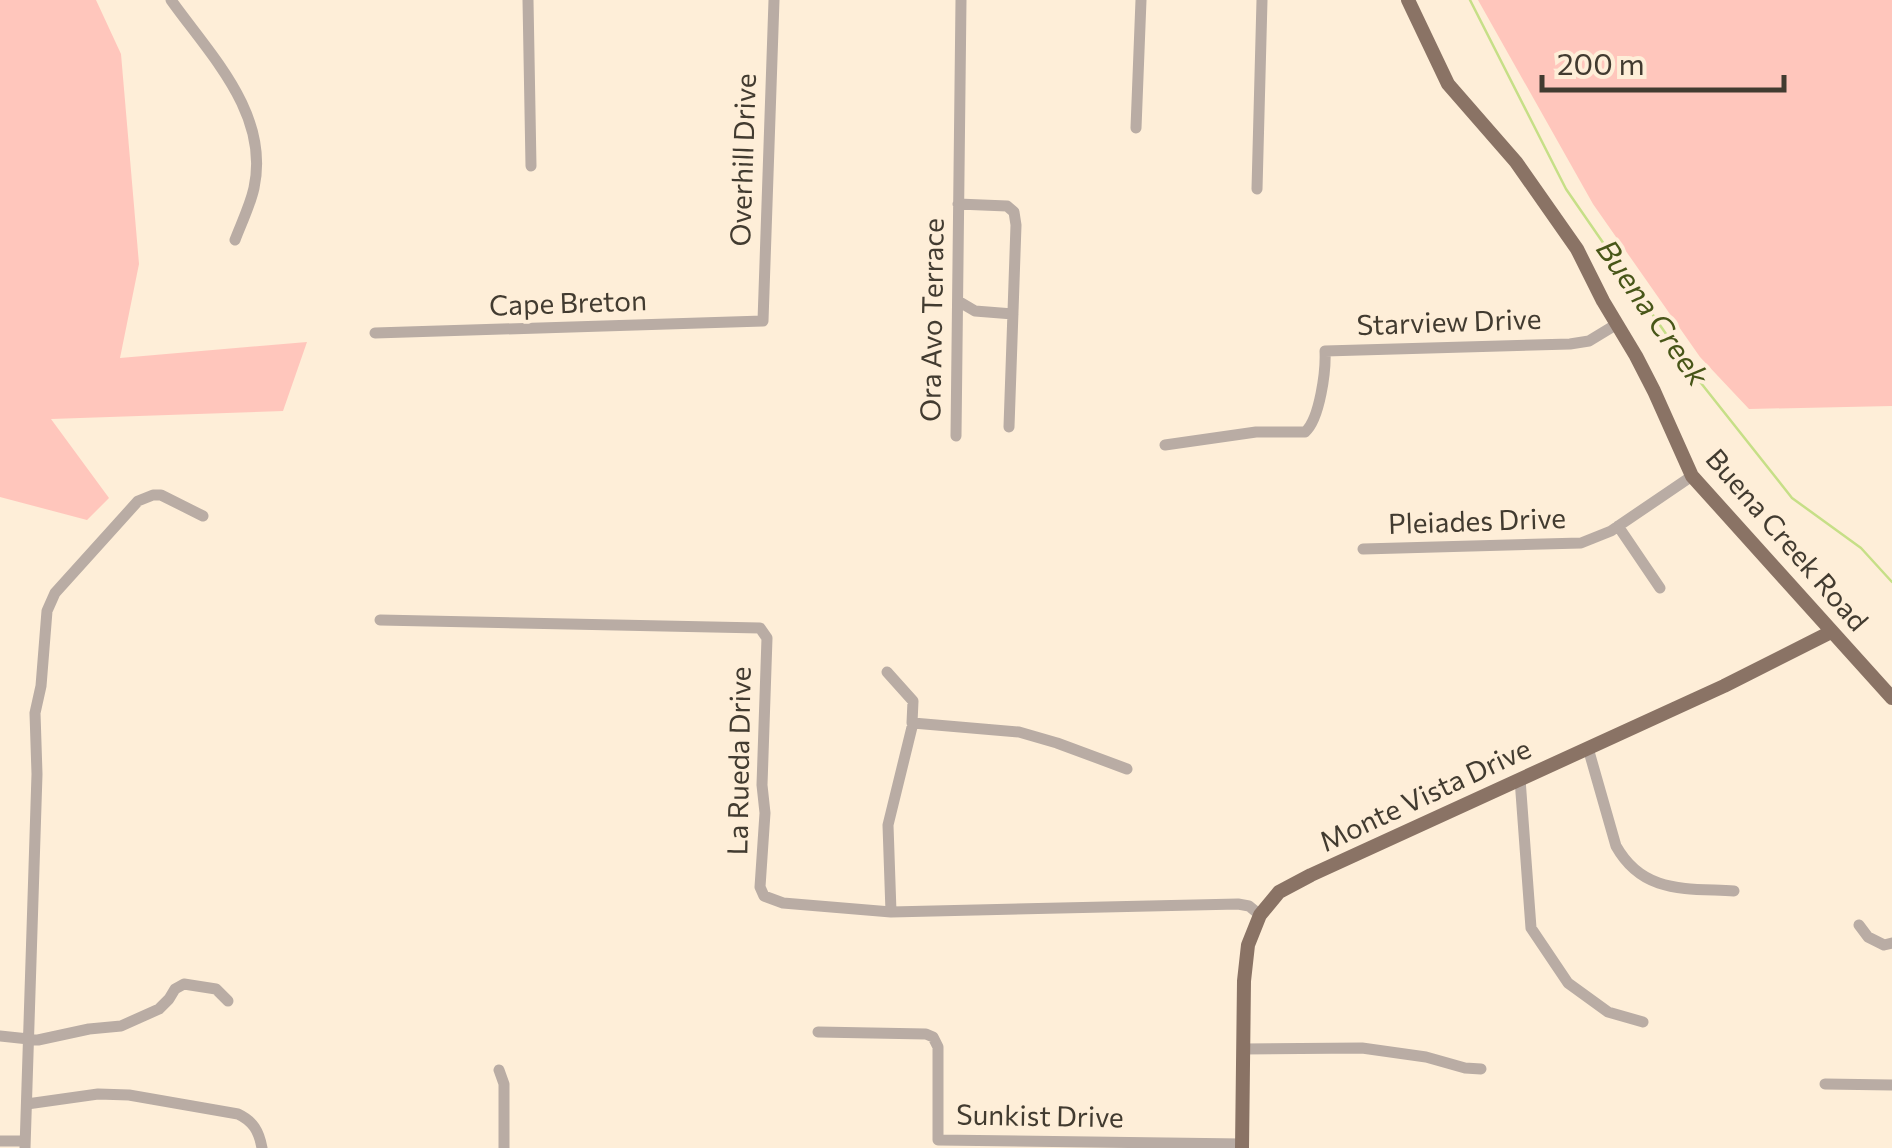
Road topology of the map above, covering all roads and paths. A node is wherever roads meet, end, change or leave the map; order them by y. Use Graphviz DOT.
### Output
graph roads {
  1 [pos="170,0"];
  2 [pos="528,0"];
  3 [pos="774,0"];
  4 [pos="961,0"];
  5 [pos="1142,0"];
  6 [pos="1262,0"];
  7 [pos="1408,0"];
  8 [pos="1136,128"];
  9 [pos="531,166"];
  10 [pos="1257,189"];
  11 [pos="958,204"];
  12 [pos="235,240"];
  13 [pos="958,301"];
  14 [pos="1013,314"];
  15 [pos="763,321"];
  16 [pos="1616,324"];
  17 [pos="375,334"];
  18 [pos="1009,427"];
  19 [pos="956,436"];
  20 [pos="1165,445"];
  21 [pos="1692,476"];
  22 [pos="203,516"];
  23 [pos="1618,526"];
  24 [pos="1363,550"];
  25 [pos="1660,588"];
  26 [pos="380,620"];
  27 [pos="1831,632"];
  28 [pos="887,672"];
  29 [pos="1892,698"];
  30 [pos="912,724"];
  31 [pos="1588,748"];
  32 [pos="1127,769"];
  33 [pos="1520,779"];
  34 [pos="1734,892"];
  35 [pos="891,912"];
  36 [pos="1260,915"];
  37 [pos="1859,925"];
  38 [pos="1892,942"];
  39 [pos="228,1001"];
  40 [pos="1642,1022"];
  41 [pos="818,1032"];
  42 [pos="0,1036"];
  43 [pos="28,1038"];
  44 [pos="1244,1049"];
  45 [pos="1482,1069"];
  46 [pos="498,1070"];
  47 [pos="1825,1084"];
  48 [pos="1892,1085"];
  49 [pos="27,1104"];
  50 [pos="0,1141"];
  51 [pos="25,1144"];
  52 [pos="1242,1146"];
  53 [pos="262,1148"];
  54 [pos="504,1148"];
  1 -- 12 [label="street"];
  2 -- 9 [label="street"];
  3 -- 15 [label="street, Overhill Drive"];
  4 -- 11 [label="street, Ora Avo Terrace"];
  5 -- 8 [label="street"];
  6 -- 10 [label="street"];
  7 -- 16 [label="main road, Buena Creek Road"];
  11 -- 13 [label="street, Ora Avo Terrace"];
  11 -- 14 [label="street, Ora Avo Terrace"];
  13 -- 14 [label="street"];
  13 -- 19 [label="street, Ora Avo Terrace"];
  14 -- 18 [label="street, Ora Avo Terrace"];
  15 -- 17 [label="street, Cape Breton"];
  16 -- 20 [label="street, Starview Drive"];
  16 -- 21 [label="main road, Buena Creek Road"];
  21 -- 23 [label="street, Pleiades Drive"];
  21 -- 27 [label="main road, Buena Creek Road"];
  22 -- 43 [label="street"];
  23 -- 24 [label="street, Pleiades Drive"];
  23 -- 25 [label="street"];
  26 -- 35 [label="street, La Rueda Drive"];
  27 -- 29 [label="main road, Buena Creek Road"];
  27 -- 31 [label="main road, Monte Vista Drive"];
  28 -- 30 [label="street"];
  30 -- 32 [label="street"];
  30 -- 35 [label="street"];
  31 -- 33 [label="main road, Monte Vista Drive"];
  31 -- 34 [label="street"];
  33 -- 36 [label="main road, Monte Vista Drive"];
  33 -- 40 [label="street"];
  35 -- 36 [label="street, La Rueda Drive"];
  36 -- 44 [label="main road"];
  37 -- 38 [label="street"];
  39 -- 43 [label="street"];
  41 -- 52 [label="street, Sunkist Drive"];
  42 -- 43 [label="street"];
  43 -- 49 [label="street"];
  44 -- 45 [label="street"];
  44 -- 52 [label="main road"];
  46 -- 54 [label="street"];
  47 -- 48 [label="street"];
  49 -- 51 [label="street"];
  49 -- 53 [label="street"];
  50 -- 51 [label="street"];
}
